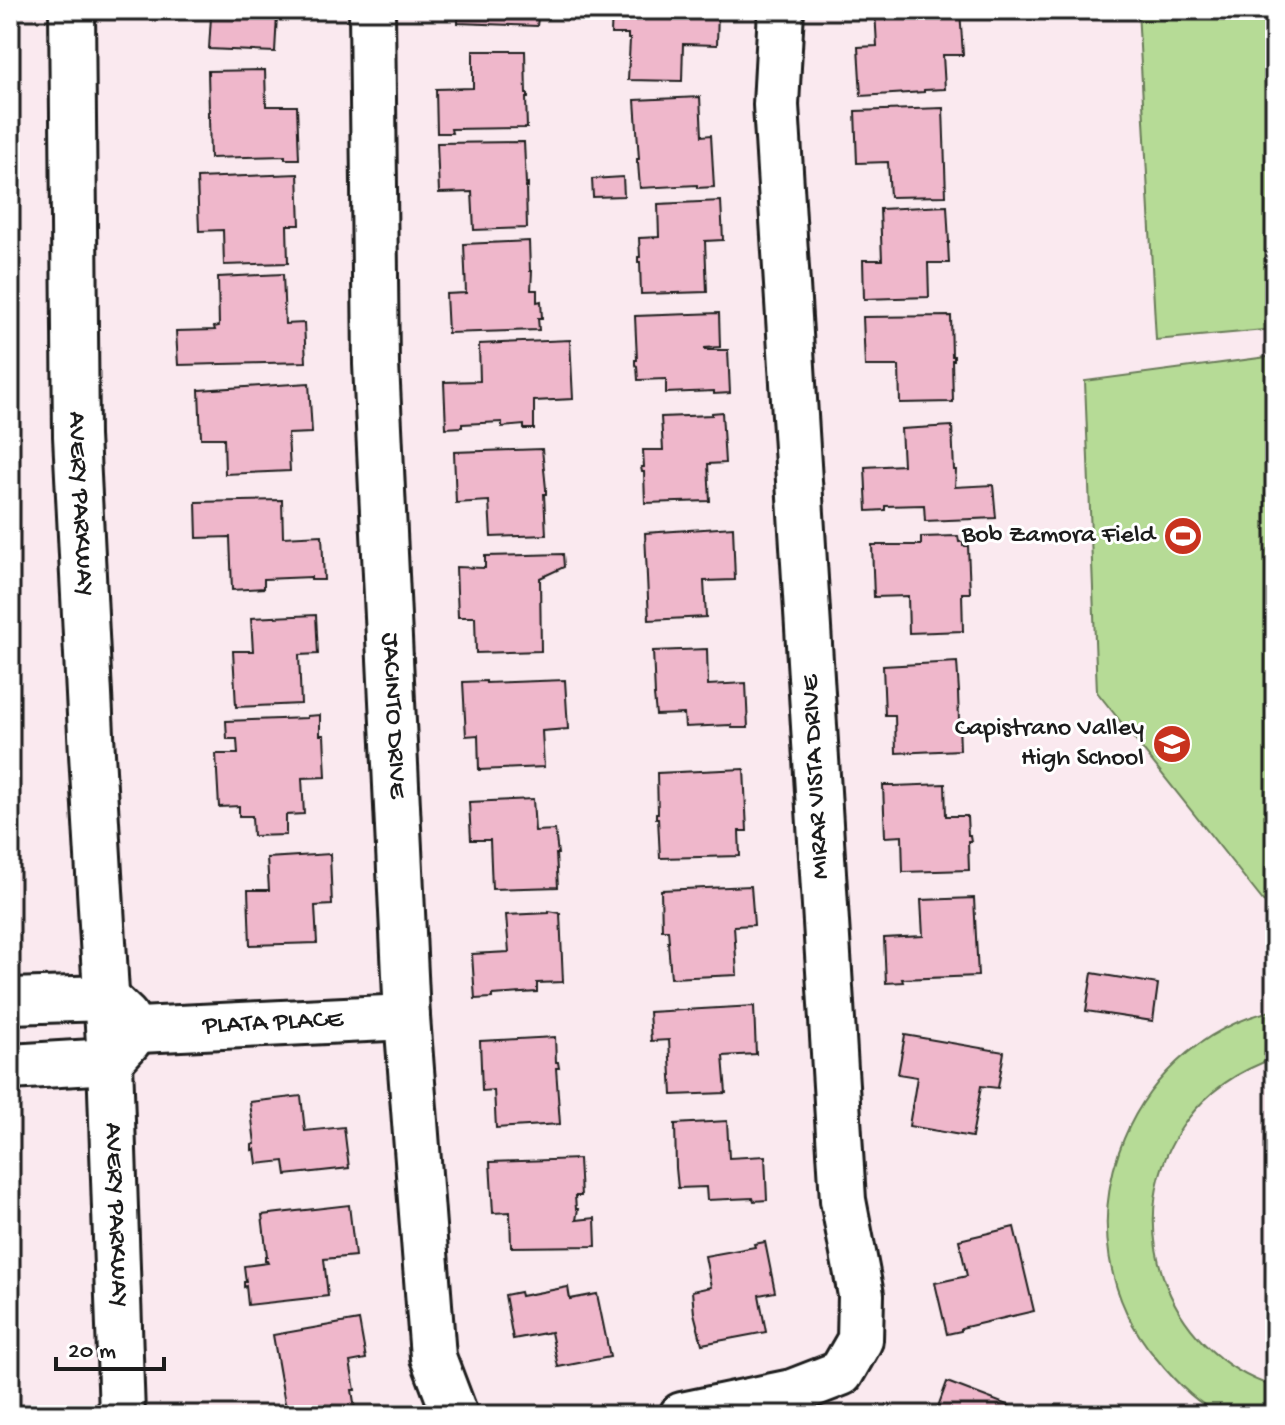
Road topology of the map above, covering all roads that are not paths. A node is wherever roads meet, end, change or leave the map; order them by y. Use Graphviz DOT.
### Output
graph roads {
  1 [pos="72,10"];
  2 [pos="372,10"];
  3 [pos="781,10"];
  4 [pos="106,998"];
  5 [pos="10,1001"];
  6 [pos="407,1017"];
  7 [pos="139,1030"];
  8 [pos="110,1061"];
  9 [pos="10,1067"];
  10 [pos="122,1415"];
  11 [pos="455,1415"];
  12 [pos="682,1415"];
  1 -- 4 [label="street, AVERY PARKWAY"];
  2 -- 6 [label="street, JACINTO DRIVE"];
  3 -- 12 [label="street, MIRAR VISTA DRIVE"];
  4 -- 5 [label="street"];
  4 -- 7 [label="street"];
  4 -- 8 [label="street, AVERY PARKWAY"];
  6 -- 7 [label="street, PLATA PLACE"];
  6 -- 11 [label="street, JACINTO DRIVE"];
  7 -- 8 [label="street"];
  8 -- 9 [label="street"];
  8 -- 10 [label="street, AVERY PARKWAY"];
}
